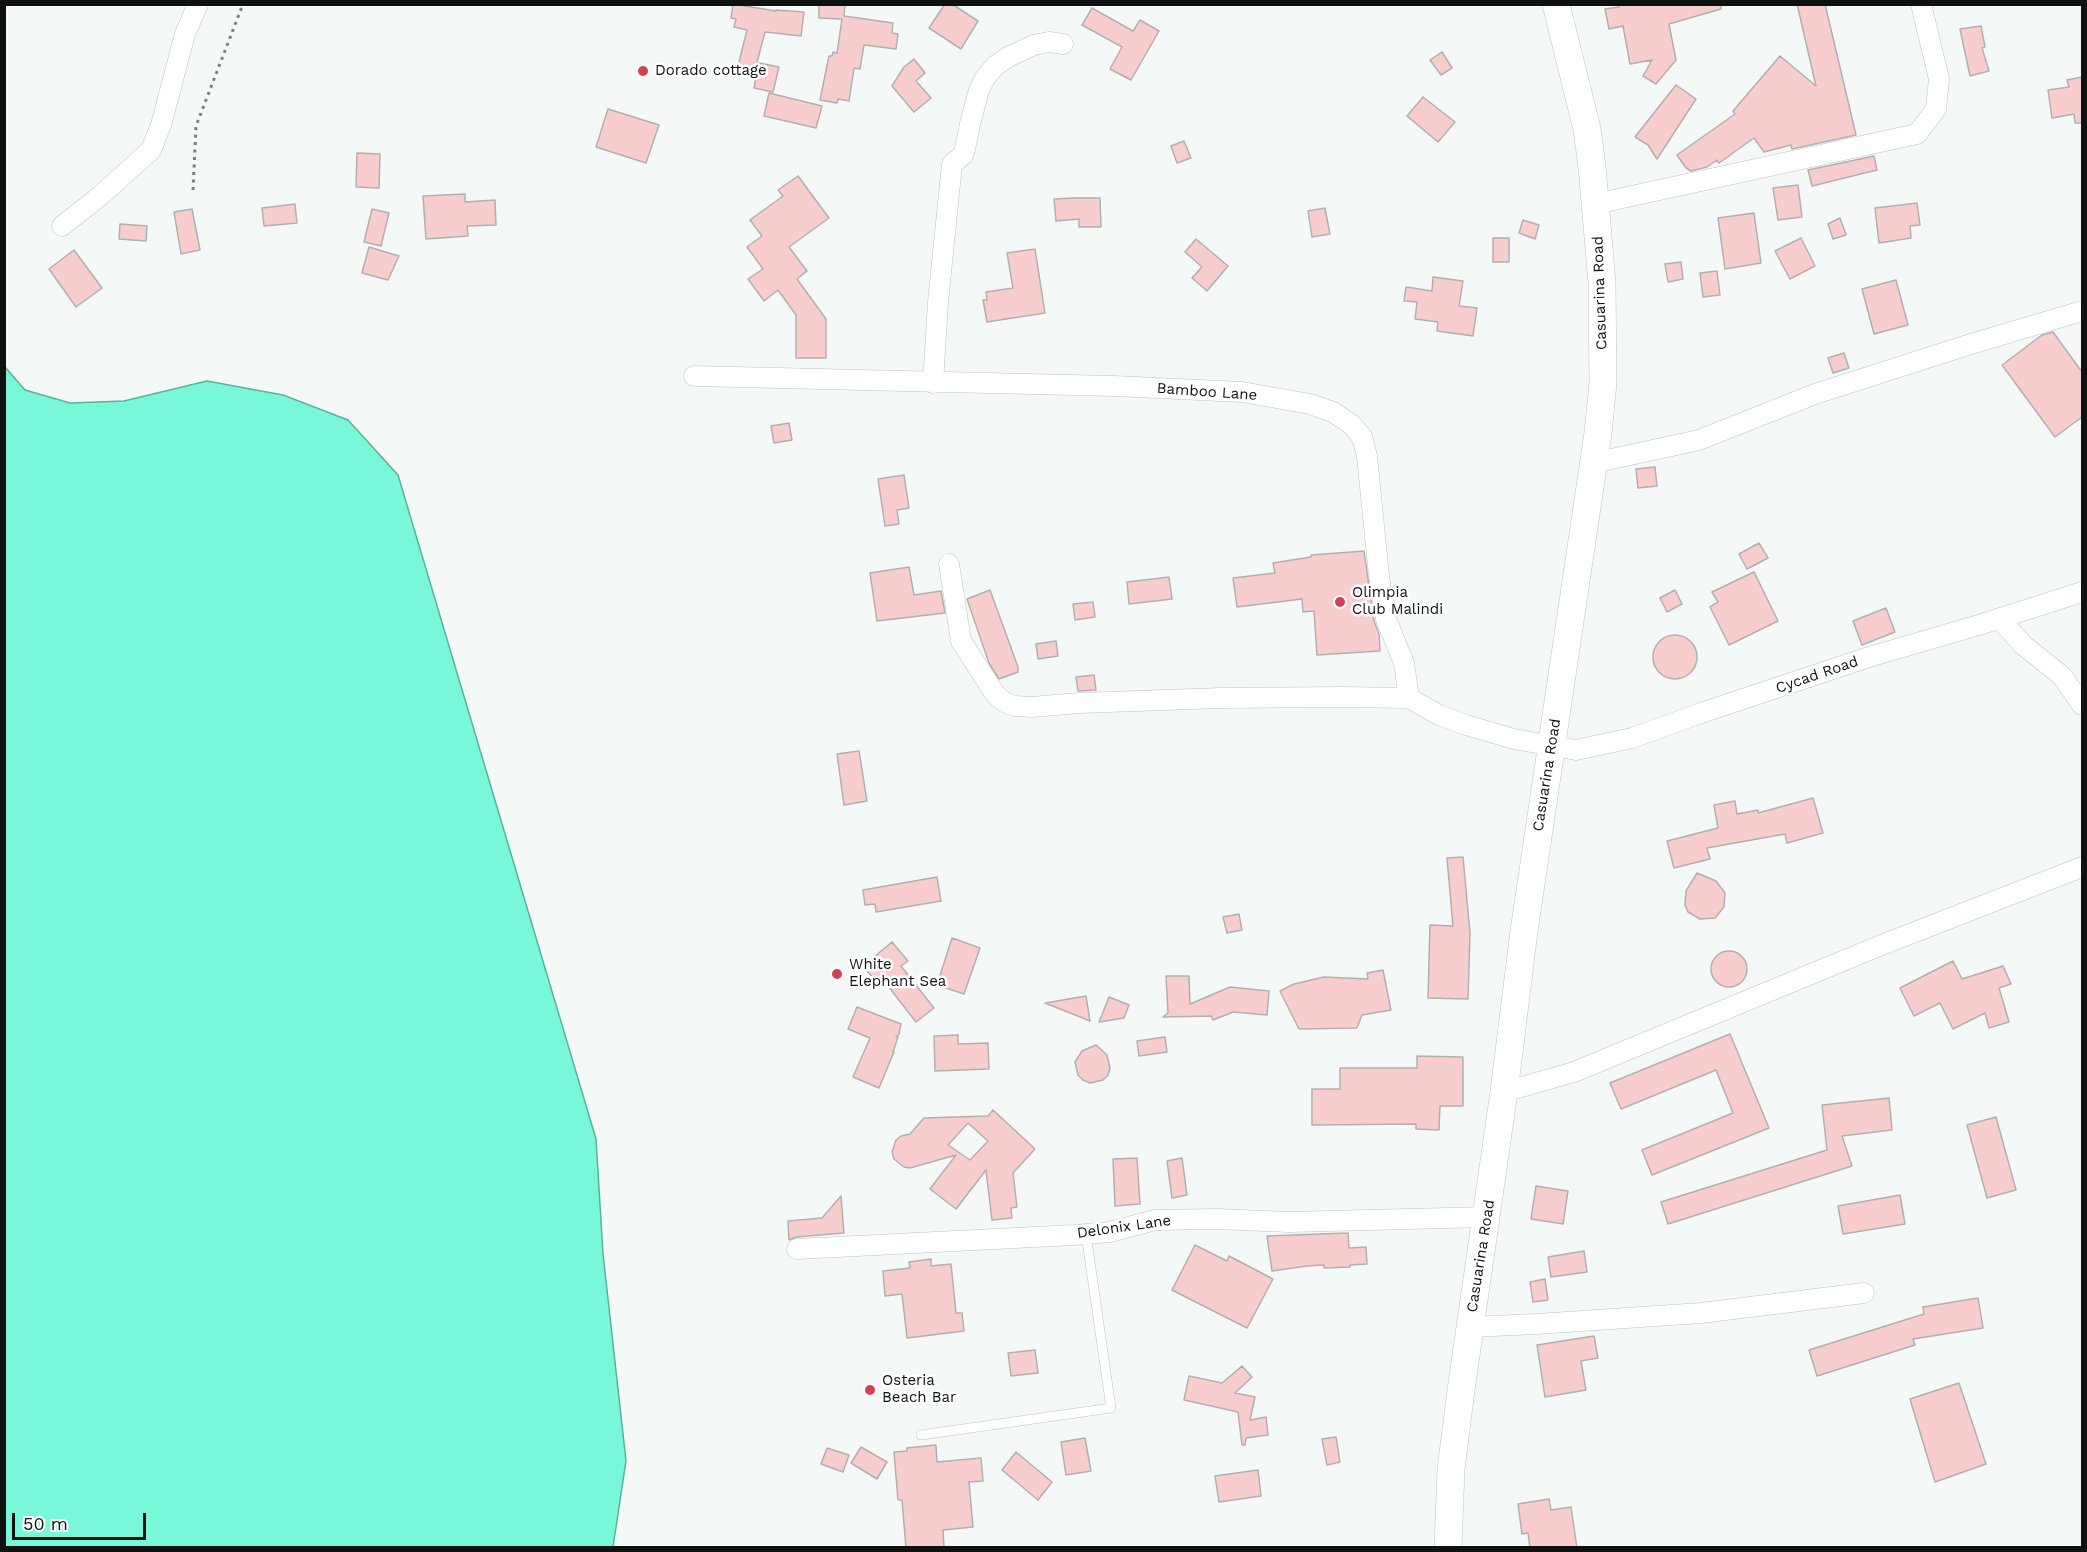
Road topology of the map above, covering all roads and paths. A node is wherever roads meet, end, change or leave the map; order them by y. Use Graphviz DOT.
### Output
graph roads {
  1 [pos="198,4"];
  2 [pos="243,4"];
  3 [pos="1556,4"];
  4 [pos="1921,4"];
  5 [pos="1063,44"];
  6 [pos="193,190"];
  7 [pos="1595,204"];
  8 [pos="62,226"];
  9 [pos="2082,311"];
  10 [pos="694,376"];
  11 [pos="933,382"];
  12 [pos="1593,463"];
  13 [pos="949,564"];
  14 [pos="2082,592"];
  15 [pos="2000,618"];
  16 [pos="1408,698"];
  17 [pos="2082,705"];
  18 [pos="1552,746"];
  19 [pos="2082,867"];
  20 [pos="1504,1092"];
  21 [pos="1487,1217"];
  22 [pos="1086,1234"];
  23 [pos="797,1249"];
  24 [pos="1864,1293"];
  25 [pos="1470,1327"];
  26 [pos="921,1435"];
  27 [pos="1448,1548"];
  1 -- 8 [label="street"];
  2 -- 6 [label="path"];
  3 -- 7 [label="street, Casuarina Road"];
  4 -- 7 [label="street"];
  5 -- 11 [label="street"];
  7 -- 12 [label="street, Casuarina Road"];
  9 -- 12 [label="street"];
  10 -- 11 [label="street, Bamboo Lane"];
  11 -- 16 [label="street, Bamboo Lane"];
  12 -- 18 [label="street, Casuarina Road"];
  13 -- 16 [label="street"];
  14 -- 15 [label="street, Cycad Road"];
  15 -- 17 [label="street"];
  15 -- 18 [label="street, Cycad Road"];
  16 -- 18 [label="street"];
  18 -- 20 [label="street, Casuarina Road"];
  19 -- 20 [label="street"];
  20 -- 21 [label="street, Casuarina Road"];
  21 -- 22 [label="street, Delonix Lane"];
  21 -- 25 [label="street, Casuarina Road"];
  22 -- 23 [label="street, Delonix Lane"];
  22 -- 26 [label="lane"];
  24 -- 25 [label="street"];
  25 -- 27 [label="street, Casuarina Road"];
}
